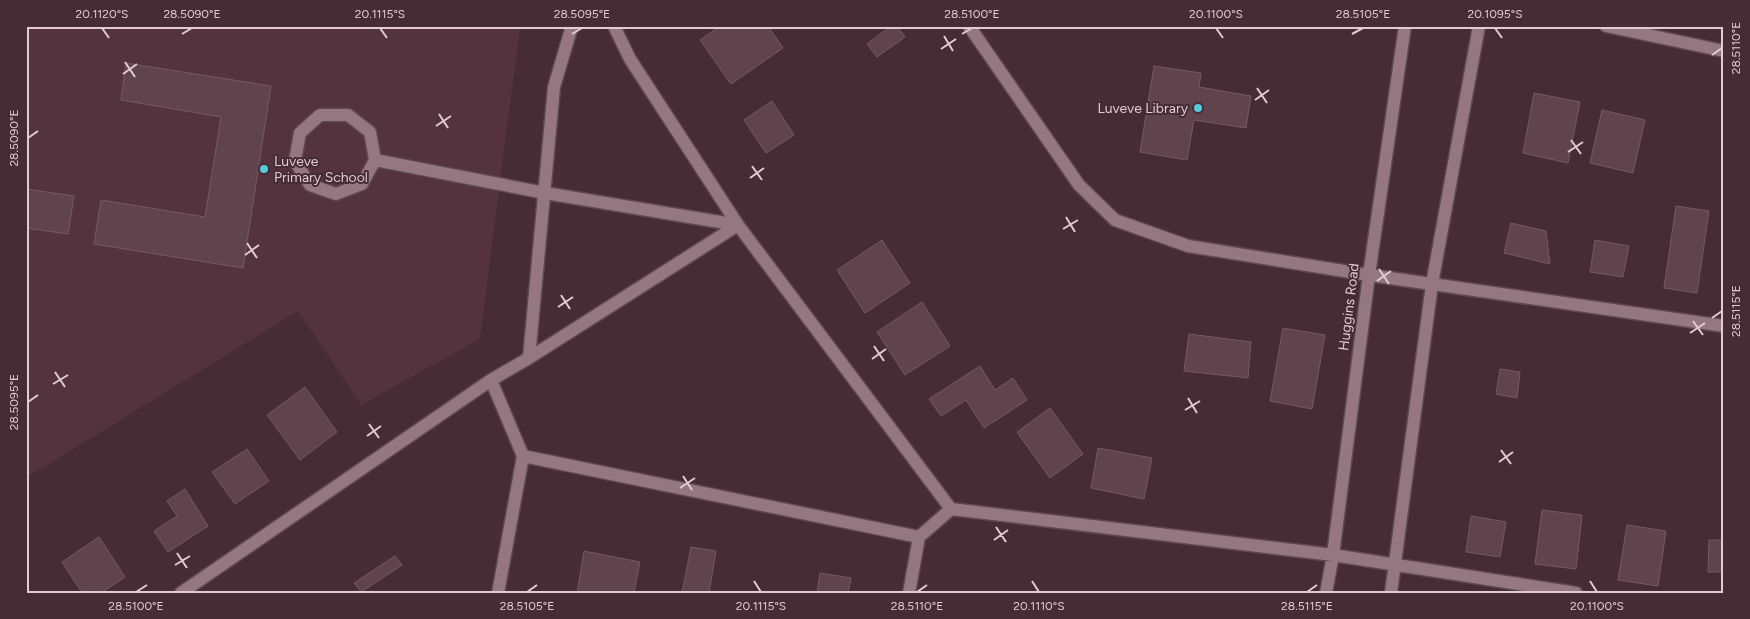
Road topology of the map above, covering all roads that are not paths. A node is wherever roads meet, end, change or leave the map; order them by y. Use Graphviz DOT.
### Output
graph roads {
  1 [pos="572,26"];
  2 [pos="614,26"];
  3 [pos="969,26"];
  4 [pos="1405,26"];
  5 [pos="1479,26"];
  6 [pos="1606,26"];
  7 [pos="1724,51"];
  8 [pos="375,160"];
  9 [pos="545,193"];
  10 [pos="738,225"];
  11 [pos="1368,275"];
  12 [pos="1432,284"];
  13 [pos="1724,326"];
  14 [pos="529,358"];
  15 [pos="491,380"];
  16 [pos="523,456"];
  17 [pos="951,509"];
  18 [pos="919,536"];
  19 [pos="1333,555"];
  20 [pos="1396,565"];
  21 [pos="180,593"];
  22 [pos="498,593"];
  23 [pos="909,593"];
  24 [pos="1326,593"];
  25 [pos="1391,593"];
  26 [pos="1576,593"];
  1 -- 9 [label="street"];
  2 -- 10 [label="street"];
  3 -- 11 [label="street"];
  4 -- 11 [label="street, Huggins Road"];
  5 -- 12 [label="street"];
  6 -- 7 [label="street"];
  8 -- 8 [label="street"];
  8 -- 9 [label="street"];
  9 -- 10 [label="street"];
  9 -- 14 [label="street"];
  10 -- 14 [label="street"];
  10 -- 17 [label="street"];
  11 -- 12 [label="street"];
  11 -- 19 [label="street, Huggins Road"];
  12 -- 13 [label="street"];
  12 -- 20 [label="street"];
  14 -- 15 [label="street"];
  15 -- 16 [label="street"];
  15 -- 21 [label="street"];
  16 -- 18 [label="street"];
  16 -- 22 [label="street"];
  17 -- 18 [label="street"];
  17 -- 19 [label="street"];
  18 -- 23 [label="street"];
  19 -- 20 [label="street"];
  19 -- 24 [label="street, Huggins Road"];
  20 -- 25 [label="street"];
  20 -- 26 [label="street"];
}
